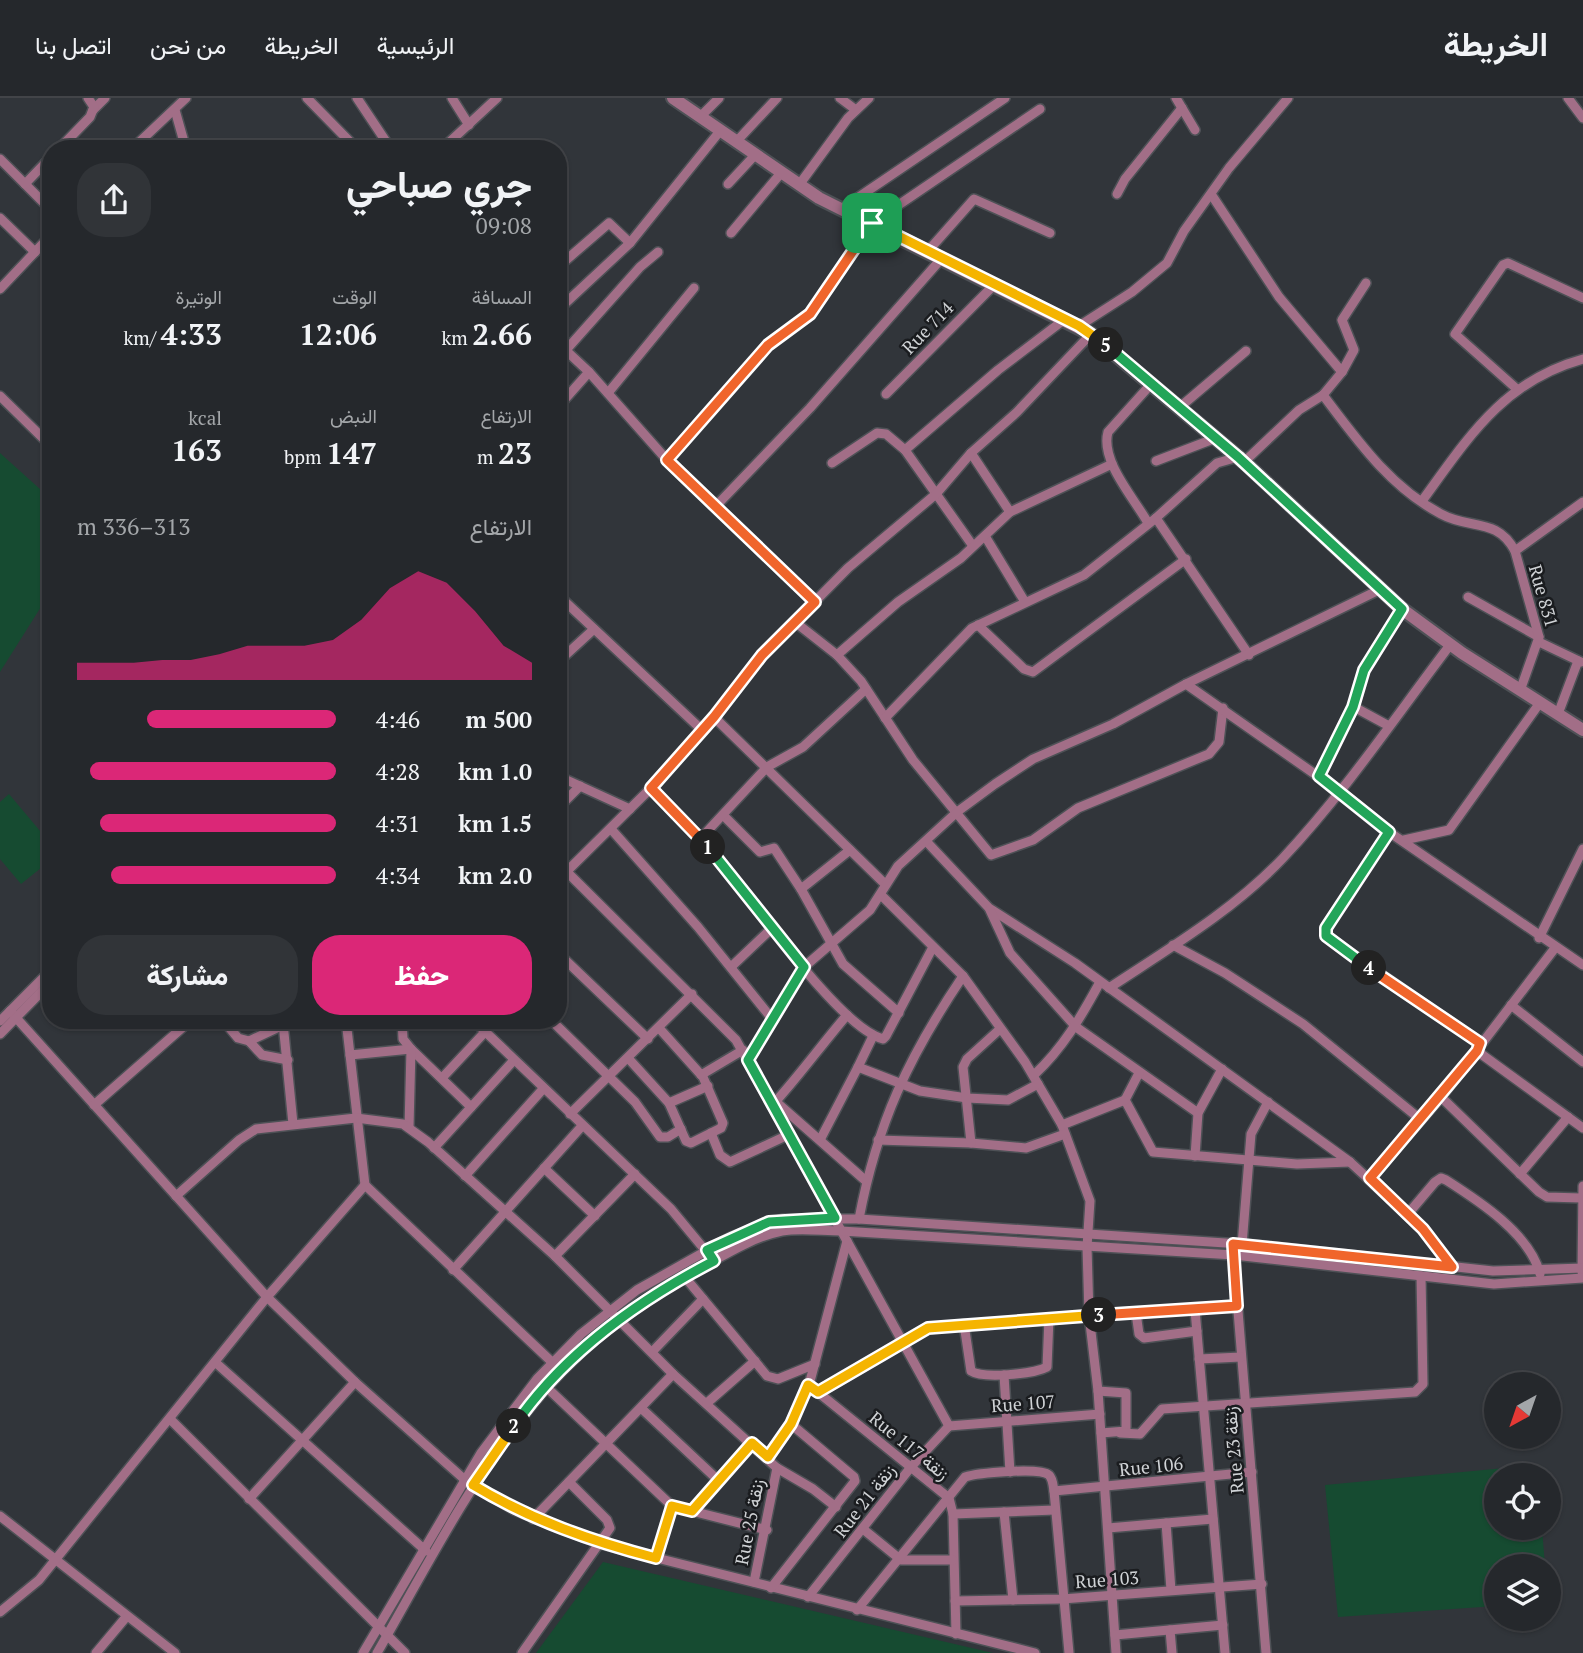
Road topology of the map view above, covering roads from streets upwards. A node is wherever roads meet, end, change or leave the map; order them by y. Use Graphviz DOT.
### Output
graph roads {
  1 [pos="88,98"];
  2 [pos="105,98"];
  3 [pos="307,98"];
  4 [pos="357,98"];
  5 [pos="452,98"];
  6 [pos="498,98"];
  7 [pos="673,98"];
  8 [pos="719,98"];
  9 [pos="777,98"];
  10 [pos="840,98"];
  11 [pos="869,98"];
  12 [pos="1176,98"];
  13 [pos="1288,98"];
  14 [pos="1568,98"];
  15 [pos="998,100"];
  16 [pos="178,103"];
  17 [pos="1182,107"];
  18 [pos="1040,109"];
  19 [pos="93,110"];
  20 [pos="856,110"];
  21 [pos="700,117"];
  22 [pos="1583,118"];
  23 [pos="469,125"];
  24 [pos="1195,130"];
  25 [pos="720,131"];
  26 [pos="67,140"];
  27 [pos="141,140"];
  28 [pos="184,140"];
  29 [pos="348,140"];
  30 [pos="385,140"];
  31 [pos="452,140"];
  32 [pos="736,142"];
  33 [pos="755,155"];
  34 [pos="0,159"];
  35 [pos="42,166"];
  36 [pos="781,173"];
  37 [pos="25,184"];
  38 [pos="729,184"];
  39 [pos="799,185"];
  40 [pos="1117,194"];
  41 [pos="1211,194"];
  42 [pos="42,201"];
  43 [pos="841,209"];
  44 [pos="0,218"];
  45 [pos="872,223"];
  46 [pos="731,233"];
  47 [pos="1050,233"];
  48 [pos="630,243"];
  49 [pos="42,245"];
  50 [pos="928,251"];
  51 [pos="35,252"];
  52 [pos="658,252"];
  53 [pos="942,258"];
  54 [pos="567,259"];
  55 [pos="1366,283"];
  56 [pos="1,284"];
  57 [pos="994,285"];
  58 [pos="694,288"];
  59 [pos="1583,298"];
  60 [pos="567,302"];
  61 [pos="1065,318"];
  62 [pos="1079,326"];
  63 [pos="1091,334"];
  64 [pos="567,342"];
  65 [pos="1246,351"];
  66 [pos="567,352"];
  67 [pos="1583,359"];
  68 [pos="589,372"];
  69 [pos="1342,372"];
  70 [pos="1152,383"];
  71 [pos="1518,390"];
  72 [pos="608,393"];
  73 [pos="886,394"];
  74 [pos="1323,395"];
  75 [pos="0,397"];
  76 [pos="567,397"];
  77 [pos="1180,407"];
  78 [pos="42,437"];
  79 [pos="1216,438"];
  80 [pos="905,450"];
  81 [pos="971,453"];
  82 [pos="1241,459"];
  83 [pos="667,460"];
  84 [pos="1156,461"];
  85 [pos="832,463"];
  86 [pos="1112,464"];
  87 [pos="936,494"];
  88 [pos="1422,500"];
  89 [pos="1583,502"];
  90 [pos="716,506"];
  91 [pos="1010,512"];
  92 [pos="1152,521"];
  93 [pos="985,536"];
  94 [pos="973,546"];
  95 [pos="1515,551"];
  96 [pos="1186,559"];
  97 [pos="1381,589"];
  98 [pos="1468,597"];
  99 [pos="815,602"];
  100 [pos="1025,602"];
  101 [pos="567,604"];
  102 [pos="1402,609"];
  103 [pos="795,622"];
  104 [pos="978,625"];
  105 [pos="594,629"];
  106 [pos="1539,640"];
  107 [pos="1450,645"];
  108 [pos="567,654"];
  109 [pos="837,655"];
  110 [pos="1249,655"];
  111 [pos="1581,662"];
  112 [pos="1186,684"];
  113 [pos="1521,688"];
  114 [pos="866,689"];
  115 [pos="1539,704"];
  116 [pos="1353,707"];
  117 [pos="1223,708"];
  118 [pos="1558,714"];
  119 [pos="714,717"];
  120 [pos="885,718"];
  121 [pos="1389,726"];
  122 [pos="702,730"];
  123 [pos="1583,730"];
  124 [pos="767,768"];
  125 [pos="1319,776"];
  126 [pos="567,780"];
  127 [pos="580,786"];
  128 [pos="651,788"];
  129 [pos="1339,791"];
  130 [pos="567,799"];
  131 [pos="630,809"];
  132 [pos="957,812"];
  133 [pos="723,815"];
  134 [pos="611,829"];
  135 [pos="1389,832"];
  136 [pos="701,838"];
  137 [pos="1404,840"];
  138 [pos="926,841"];
  139 [pos="1583,849"];
  140 [pos="850,850"];
  141 [pos="567,872"];
  142 [pos="885,884"];
  143 [pos="801,889"];
  144 [pos="881,895"];
  145 [pos="989,908"];
  146 [pos="772,928"];
  147 [pos="1539,938"];
  148 [pos="832,941"];
  149 [pos="1173,945"];
  150 [pos="933,947"];
  151 [pos="1555,948"];
  152 [pos="567,962"];
  153 [pos="1583,965"];
  154 [pos="731,967"];
  155 [pos="804,967"];
  156 [pos="963,976"];
  157 [pos="42,981"];
  158 [pos="1100,982"];
  159 [pos="1109,988"];
  160 [pos="42,990"];
  161 [pos="692,994"];
  162 [pos="1511,1005"];
  163 [pos="899,1013"];
  164 [pos="13,1015"];
  165 [pos="847,1015"];
  166 [pos="773,1020"];
  167 [pos="0,1021"];
  168 [pos="1076,1027"];
  169 [pos="659,1028"];
  170 [pos="1000,1028"];
  171 [pos="181,1029"];
  172 [pos="230,1029"];
  173 [pos="272,1029"];
  174 [pos="284,1029"];
  175 [pos="347,1029"];
  176 [pos="402,1029"];
  177 [pos="482,1029"];
  178 [pos="560,1029"];
  179 [pos="485,1032"];
  180 [pos="0,1034"];
  181 [pos="873,1036"];
  182 [pos="648,1039"];
  183 [pos="250,1041"];
  184 [pos="1478,1047"];
  185 [pos="411,1049"];
  186 [pos="743,1050"];
  187 [pos="350,1055"];
  188 [pos="628,1058"];
  189 [pos="288,1060"];
  190 [pos="514,1060"];
  191 [pos="748,1060"];
  192 [pos="1583,1062"];
  193 [pos="858,1067"];
  194 [pos="1222,1069"];
  195 [pos="1139,1073"];
  196 [pos="701,1075"];
  197 [pos="442,1078"];
  198 [pos="610,1078"];
  199 [pos="1036,1080"];
  200 [pos="898,1084"];
  201 [pos="708,1086"];
  202 [pos="543,1089"];
  203 [pos="766,1093"];
  204 [pos="1441,1097"];
  205 [pos="967,1098"];
  206 [pos="777,1100"];
  207 [pos="1125,1100"];
  208 [pos="1268,1102"];
  209 [pos="669,1103"];
  210 [pos="94,1105"];
  211 [pos="471,1107"];
  212 [pos="1198,1113"];
  213 [pos="570,1114"];
  214 [pos="1568,1117"];
  215 [pos="356,1118"];
  216 [pos="1420,1119"];
  217 [pos="293,1124"];
  218 [pos="582,1126"];
  219 [pos="409,1127"];
  220 [pos="1583,1128"];
  221 [pos="681,1129"];
  222 [pos="1063,1130"];
  223 [pos="710,1133"];
  224 [pos="788,1135"];
  225 [pos="820,1140"];
  226 [pos="878,1140"];
  227 [pos="971,1143"];
  228 [pos="434,1147"];
  229 [pos="1195,1156"];
  230 [pos="1251,1161"];
  231 [pos="1350,1162"];
  232 [pos="544,1168"];
  233 [pos="635,1174"];
  234 [pos="1520,1174"];
  235 [pos="465,1176"];
  236 [pos="1370,1178"];
  237 [pos="866,1181"];
  238 [pos="365,1185"];
  239 [pos="1583,1186"];
  240 [pos="176,1196"];
  241 [pos="1581,1198"];
  242 [pos="504,1212"];
  243 [pos="1407,1215"];
  244 [pos="595,1216"];
  245 [pos="835,1218"];
  246 [pos="859,1219"];
  247 [pos="841,1231"];
  248 [pos="1089,1234"];
  249 [pos="847,1241"];
  250 [pos="1238,1245"];
  251 [pos="1087,1247"];
  252 [pos="707,1250"];
  253 [pos="1234,1255"];
  254 [pos="555,1256"];
  255 [pos="714,1261"];
  256 [pos="1452,1267"];
  257 [pos="453,1270"];
  258 [pos="1539,1271"];
  259 [pos="1582,1273"];
  260 [pos="684,1276"];
  261 [pos="1421,1276"];
  262 [pos="1541,1282"];
  263 [pos="267,1297"];
  264 [pos="703,1299"];
  265 [pos="1237,1306"];
  266 [pos="1195,1310"];
  267 [pos="609,1311"];
  268 [pos="1136,1313"];
  269 [pos="1089,1315"];
  270 [pos="1049,1318"];
  271 [pos="618,1319"];
  272 [pos="964,1324"];
  273 [pos="1197,1331"];
  274 [pos="901,1342"];
  275 [pos="652,1352"];
  276 [pos="1241,1357"];
  277 [pos="1199,1359"];
  278 [pos="215,1362"];
  279 [pos="551,1362"];
  280 [pos="755,1362"];
  281 [pos="815,1364"];
  282 [pos="560,1370"];
  283 [pos="673,1374"];
  284 [pos="1004,1374"];
  285 [pos="537,1379"];
  286 [pos="355,1382"];
  287 [pos="808,1385"];
  288 [pos="545,1386"];
  289 [pos="1098,1391"];
  290 [pos="818,1392"];
  291 [pos="1245,1402"];
  292 [pos="707,1403"];
  293 [pos="1203,1406"];
  294 [pos="641,1408"];
  295 [pos="1100,1414"];
  296 [pos="170,1419"];
  297 [pos="1006,1420"];
  298 [pos="791,1424"];
  299 [pos="949,1426"];
  300 [pos="1101,1433"];
  301 [pos="1121,1433"];
  302 [pos="302,1441"];
  303 [pos="752,1443"];
  304 [pos="607,1444"];
  305 [pos="768,1457"];
  306 [pos="911,1467"];
  307 [pos="777,1468"];
  308 [pos="1010,1472"];
  309 [pos="1252,1472"];
  310 [pos="1210,1476"];
  311 [pos="464,1479"];
  312 [pos="719,1481"];
  313 [pos="569,1482"];
  314 [pos="473,1485"];
  315 [pos="1105,1488"];
  316 [pos="1054,1491"];
  317 [pos="949,1498"];
  318 [pos="249,1499"];
  319 [pos="672,1506"];
  320 [pos="836,1507"];
  321 [pos="1055,1510"];
  322 [pos="692,1511"];
  323 [pos="1004,1512"];
  324 [pos="953,1514"];
  325 [pos="0,1516"];
  326 [pos="533,1519"];
  327 [pos="1213,1519"];
  328 [pos="1166,1523"];
  329 [pos="1108,1528"];
  330 [pos="766,1530"];
  331 [pos="863,1530"];
  332 [pos="601,1544"];
  333 [pos="423,1549"];
  334 [pos="432,1557"];
  335 [pos="656,1558"];
  336 [pos="56,1560"];
  337 [pos="901,1560"];
  338 [pos="953,1560"];
  339 [pos="754,1582"];
  340 [pos="1262,1584"];
  341 [pos="1219,1587"];
  342 [pos="771,1588"];
  343 [pos="1171,1590"];
  344 [pos="1112,1595"];
  345 [pos="808,1597"];
  346 [pos="1062,1599"];
  347 [pos="1013,1600"];
  348 [pos="955,1601"];
  349 [pos="858,1610"];
  350 [pos="0,1612"];
  351 [pos="127,1616"];
  352 [pos="1223,1625"];
  353 [pos="378,1627"];
  354 [pos="1170,1630"];
  355 [pos="956,1634"];
  356 [pos="1115,1635"];
  357 [pos="387,1636"];
  358 [pos="96,1653"];
  359 [pos="175,1653"];
  360 [pos="363,1653"];
  361 [pos="377,1653"];
  362 [pos="405,1653"];
  363 [pos="522,1653"];
  364 [pos="1035,1653"];
  365 [pos="1069,1653"];
  366 [pos="1116,1653"];
  367 [pos="1172,1653"];
  368 [pos="1225,1653"];
  369 [pos="1266,1653"];
  1 -- 19 [label="street"];
  2 -- 19 [label="street"];
  3 -- 29 [label="street"];
  4 -- 30 [label="street"];
  5 -- 23 [label="street"];
  6 -- 23 [label="street"];
  7 -- 21 [label="street"];
  8 -- 21 [label="street"];
  9 -- 32 [label="street"];
  10 -- 20 [label="street"];
  11 -- 20 [label="street"];
  12 -- 17 [label="street"];
  13 -- 41 [label="street"];
  14 -- 22 [label="street"];
  15 -- 43 [label="street"];
  16 -- 27 [label="street"];
  16 -- 28 [label="street"];
  17 -- 24 [label="street"];
  17 -- 40 [label="street"];
  18 -- 45 [label="street"];
  19 -- 26 [label="street"];
  20 -- 39 [label="street"];
  21 -- 25 [label="street"];
  23 -- 31 [label="street"];
  25 -- 32 [label="street"];
  25 -- 48 [label="street"];
  32 -- 33 [label="street"];
  33 -- 36 [label="street"];
  33 -- 38 [label="street"];
  34 -- 37 [label="street"];
  35 -- 37 [label="street"];
  36 -- 39 [label="street"];
  36 -- 46 [label="street"];
  37 -- 42 [label="street"];
  39 -- 43 [label="street"];
  41 -- 62 [label="street"];
  41 -- 69 [label="street"];
  43 -- 45 [label="street"];
  44 -- 51 [label="street"];
  45 -- 50 [label="street"];
  45 -- 83 [label="street"];
  47 -- 50 [label="street"];
  48 -- 54 [label="street"];
  48 -- 60 [label="street"];
  49 -- 51 [label="street"];
  50 -- 53 [label="street"];
  51 -- 56 [label="street"];
  52 -- 64 [label="street"];
  53 -- 57 [label="street"];
  53 -- 90 [label="street"];
  55 -- 69 [label="street"];
  57 -- 61 [label="street"];
  57 -- 73 [label="street, Rue 714"];
  58 -- 72 [label="street"];
  59 -- 71 [label="street"];
  61 -- 62 [label="street"];
  61 -- 80 [label="street"];
  62 -- 63 [label="street"];
  63 -- 70 [label="street"];
  63 -- 81 [label="street"];
  65 -- 77 [label="street"];
  66 -- 68 [label="street"];
  67 -- 71 [label="street"];
  68 -- 72 [label="street"];
  68 -- 76 [label="street"];
  69 -- 74 [label="street"];
  70 -- 77 [label="street"];
  70 -- 86 [label="street"];
  71 -- 88 [label="street"];
  72 -- 83 [label="street"];
  74 -- 82 [label="street"];
  74 -- 88 [label="street"];
  75 -- 78 [label="street"];
  77 -- 79 [label="street"];
  79 -- 82 [label="street"];
  79 -- 84 [label="street"];
  80 -- 85 [label="street"];
  80 -- 87 [label="street"];
  81 -- 87 [label="street"];
  81 -- 91 [label="street"];
  82 -- 92 [label="street"];
  82 -- 97 [label="street"];
  83 -- 90 [label="street"];
  86 -- 91 [label="street"];
  86 -- 92 [label="street"];
  87 -- 94 [label="street"];
  87 -- 99 [label="street"];
  88 -- 95 [label="street"];
  89 -- 95 [label="street, Rue 831"];
  90 -- 99 [label="street"];
  91 -- 93 [label="street"];
  92 -- 96 [label="street"];
  92 -- 100 [label="street"];
  93 -- 94 [label="street"];
  93 -- 100 [label="street"];
  94 -- 109 [label="street"];
  95 -- 106 [label="street, Rue 831"];
  96 -- 104 [label="street"];
  96 -- 110 [label="street"];
  97 -- 102 [label="street"];
  97 -- 110 [label="street"];
  98 -- 106 [label="street"];
  99 -- 103 [label="street"];
  100 -- 104 [label="street"];
  101 -- 105 [label="street"];
  102 -- 107 [label="street"];
  102 -- 116 [label="street"];
  103 -- 109 [label="street"];
  103 -- 119 [label="street"];
  104 -- 120 [label="street"];
  105 -- 108 [label="street"];
  105 -- 122 [label="street"];
  106 -- 111 [label="street"];
  106 -- 113 [label="street, Rue 831"];
  107 -- 113 [label="street"];
  107 -- 121 [label="street"];
  109 -- 114 [label="street"];
  110 -- 112 [label="street"];
  111 -- 118 [label="street"];
  112 -- 117 [label="street"];
  112 -- 132 [label="street"];
  113 -- 115 [label="street"];
  114 -- 120 [label="street"];
  114 -- 124 [label="street"];
  115 -- 118 [label="street"];
  115 -- 137 [label="street"];
  116 -- 121 [label="street"];
  116 -- 125 [label="street"];
  117 -- 125 [label="street"];
  117 -- 132 [label="street"];
  118 -- 123 [label="street"];
  119 -- 122 [label="street"];
  119 -- 124 [label="street"];
  120 -- 132 [label="street"];
  121 -- 129 [label="street"];
  122 -- 128 [label="street"];
  124 -- 133 [label="street"];
  124 -- 140 [label="street"];
  125 -- 129 [label="street"];
  126 -- 127 [label="street"];
  127 -- 130 [label="street"];
  127 -- 131 [label="street"];
  128 -- 131 [label="street"];
  128 -- 136 [label="street"];
  129 -- 135 [label="street"];
  129 -- 149 [label="street"];
  131 -- 134 [label="street"];
  132 -- 138 [label="street"];
  133 -- 136 [label="street"];
  133 -- 143 [label="street"];
  134 -- 141 [label="street"];
  134 -- 154 [label="street"];
  135 -- 137 [label="street"];
  135 -- 184 [label="street"];
  136 -- 146 [label="street"];
  137 -- 147 [label="street"];
  138 -- 142 [label="street"];
  138 -- 145 [label="street"];
  139 -- 147 [label="street"];
  140 -- 142 [label="street"];
  140 -- 143 [label="street"];
  141 -- 161 [label="street"];
  142 -- 144 [label="street"];
  143 -- 148 [label="street"];
  144 -- 148 [label="street"];
  144 -- 150 [label="street"];
  145 -- 158 [label="street"];
  145 -- 168 [label="street"];
  146 -- 154 [label="street"];
  146 -- 155 [label="street"];
  147 -- 151 [label="street"];
  148 -- 155 [label="street"];
  148 -- 163 [label="street"];
  149 -- 159 [label="street"];
  149 -- 216 [label="street"];
  150 -- 156 [label="street"];
  150 -- 163 [label="street"];
  151 -- 153 [label="street"];
  151 -- 162 [label="street"];
  152 -- 182 [label="street"];
  154 -- 166 [label="street"];
  155 -- 165 [label="street"];
  155 -- 166 [label="street"];
  156 -- 170 [label="street"];
  156 -- 200 [label="street"];
  157 -- 164 [label="street"];
  158 -- 159 [label="street"];
  158 -- 168 [label="street"];
  159 -- 194 [label="street"];
  160 -- 164 [label="street"];
  161 -- 169 [label="street"];
  161 -- 186 [label="street"];
  162 -- 184 [label="street"];
  162 -- 192 [label="street"];
  163 -- 181 [label="street"];
  164 -- 167 [label="street"];
  164 -- 180 [label="street"];
  164 -- 210 [label="street"];
  165 -- 181 [label="street"];
  165 -- 206 [label="street"];
  166 -- 191 [label="street"];
  168 -- 195 [label="street"];
  168 -- 199 [label="street"];
  169 -- 182 [label="street"];
  169 -- 196 [label="street"];
  170 -- 199 [label="street"];
  170 -- 205 [label="street"];
  171 -- 210 [label="street"];
  172 -- 183 [label="street"];
  173 -- 183 [label="street"];
  174 -- 189 [label="street"];
  175 -- 187 [label="street"];
  176 -- 185 [label="street"];
  177 -- 179 [label="street"];
  178 -- 198 [label="street"];
  179 -- 190 [label="street"];
  179 -- 197 [label="street"];
  181 -- 193 [label="street"];
  182 -- 188 [label="street"];
  183 -- 189 [label="street"];
  184 -- 204 [label="street"];
  184 -- 214 [label="street"];
  185 -- 187 [label="street"];
  185 -- 197 [label="street"];
  185 -- 219 [label="street"];
  186 -- 191 [label="street"];
  186 -- 196 [label="street"];
  187 -- 215 [label="street"];
  188 -- 198 [label="street"];
  188 -- 209 [label="street"];
  189 -- 217 [label="street"];
  190 -- 202 [label="street"];
  190 -- 211 [label="street"];
  191 -- 203 [label="street"];
  193 -- 200 [label="street"];
  193 -- 225 [label="street"];
  194 -- 208 [label="street"];
  194 -- 212 [label="street"];
  195 -- 207 [label="street"];
  195 -- 212 [label="street"];
  196 -- 201 [label="street"];
  197 -- 211 [label="street"];
  198 -- 213 [label="street"];
  198 -- 221 [label="street"];
  199 -- 205 [label="street"];
  199 -- 222 [label="street"];
  200 -- 205 [label="street"];
  200 -- 226 [label="street"];
  201 -- 209 [label="street"];
  201 -- 223 [label="street"];
  202 -- 213 [label="street"];
  202 -- 235 [label="street"];
  203 -- 206 [label="street"];
  203 -- 224 [label="street"];
  204 -- 216 [label="street"];
  204 -- 234 [label="street"];
  205 -- 227 [label="street"];
  206 -- 225 [label="street"];
  207 -- 222 [label="street"];
  207 -- 229 [label="street"];
  208 -- 230 [label="street, Rue 23 زنقة"];
  208 -- 231 [label="street"];
  209 -- 221 [label="street"];
  210 -- 240 [label="street"];
  211 -- 228 [label="street"];
  212 -- 229 [label="street"];
  213 -- 218 [label="street"];
  214 -- 220 [label="street"];
  214 -- 234 [label="street"];
  215 -- 217 [label="street"];
  215 -- 219 [label="street"];
  215 -- 238 [label="street"];
  216 -- 236 [label="street"];
  217 -- 240 [label="street"];
  218 -- 232 [label="street"];
  218 -- 233 [label="street"];
  219 -- 228 [label="street"];
  221 -- 223 [label="street"];
  222 -- 227 [label="street"];
  222 -- 248 [label="street"];
  223 -- 224 [label="street"];
  224 -- 245 [label="street"];
  225 -- 237 [label="street"];
  226 -- 227 [label="street"];
  226 -- 237 [label="street"];
  228 -- 235 [label="street"];
  229 -- 230 [label="street"];
  230 -- 231 [label="street"];
  230 -- 250 [label="street, Rue 23 زنقة"];
  231 -- 236 [label="street"];
  232 -- 242 [label="street"];
  232 -- 244 [label="street"];
  233 -- 244 [label="street"];
  233 -- 252 [label="street"];
  234 -- 241 [label="street"];
  235 -- 242 [label="street"];
  236 -- 243 [label="street"];
  237 -- 246 [label="street"];
  238 -- 257 [label="street"];
  238 -- 263 [label="street"];
  239 -- 241 [label="street"];
  240 -- 263 [label="street"];
  241 -- 259 [label="street"];
  242 -- 254 [label="street"];
  242 -- 257 [label="street"];
  243 -- 256 [label="street"];
  243 -- 258 [label="street"];
  244 -- 254 [label="street"];
  245 -- 246 [label="street"];
  245 -- 247 [label="street"];
  245 -- 252 [label="street"];
  246 -- 248 [label="street"];
  247 -- 249 [label="street"];
  247 -- 251 [label="street"];
  247 -- 255 [label="street"];
  248 -- 250 [label="street"];
  248 -- 251 [label="street"];
  249 -- 274 [label="street"];
  249 -- 281 [label="street"];
  250 -- 253 [label="street, Rue 23 زنقة"];
  250 -- 256 [label="street"];
  251 -- 253 [label="street"];
  251 -- 269 [label="street"];
  252 -- 255 [label="street"];
  252 -- 267 [label="street"];
  253 -- 261 [label="street"];
  253 -- 265 [label="street, Rue 23 زنقة"];
  254 -- 267 [label="street"];
  255 -- 260 [label="street"];
  256 -- 258 [label="street"];
  257 -- 279 [label="street"];
  258 -- 259 [label="street"];
  258 -- 262 [label="street"];
  259 -- 262 [label="street"];
  260 -- 264 [label="street"];
  260 -- 271 [label="street"];
  261 -- 262 [label="street"];
  261 -- 291 [label="street"];
  263 -- 278 [label="street"];
  263 -- 286 [label="street"];
  264 -- 275 [label="street"];
  264 -- 280 [label="street"];
  265 -- 266 [label="street"];
  265 -- 276 [label="street, Rue 23 زنقة"];
  266 -- 268 [label="street"];
  266 -- 273 [label="street"];
  267 -- 271 [label="street"];
  267 -- 279 [label="street"];
  268 -- 269 [label="street"];
  268 -- 273 [label="street"];
  269 -- 270 [label="street"];
  269 -- 289 [label="street"];
  270 -- 272 [label="street"];
  270 -- 284 [label="street"];
  271 -- 275 [label="street"];
  271 -- 282 [label="street"];
  272 -- 274 [label="street"];
  272 -- 284 [label="street"];
  273 -- 277 [label="street"];
  274 -- 290 [label="street"];
  274 -- 299 [label="street"];
  275 -- 283 [label="street"];
  276 -- 277 [label="street"];
  276 -- 291 [label="street, Rue 23 زنقة"];
  277 -- 293 [label="street"];
  278 -- 296 [label="street"];
  278 -- 302 [label="street"];
  279 -- 282 [label="street"];
  279 -- 285 [label="street"];
  280 -- 281 [label="street"];
  280 -- 292 [label="street"];
  281 -- 287 [label="street"];
  282 -- 288 [label="street"];
  283 -- 292 [label="street"];
  283 -- 294 [label="street"];
  284 -- 297 [label="street"];
  285 -- 288 [label="street"];
  285 -- 311 [label="street"];
  286 -- 302 [label="street"];
  286 -- 311 [label="street"];
  287 -- 290 [label="street, Rue 117 زنقة"];
  287 -- 298 [label="street"];
  288 -- 304 [label="street"];
  288 -- 314 [label="street"];
  289 -- 295 [label="street"];
  289 -- 301 [label="street"];
  290 -- 306 [label="street, Rue 117 زنقة"];
  291 -- 293 [label="street"];
  291 -- 309 [label="street, Rue 23 زنقة"];
  292 -- 303 [label="street"];
  293 -- 301 [label="street"];
  293 -- 310 [label="street"];
  294 -- 304 [label="street"];
  294 -- 312 [label="street"];
  295 -- 297 [label="street, Rue 107"];
  295 -- 300 [label="street"];
  296 -- 318 [label="street"];
  296 -- 336 [label="street"];
  297 -- 299 [label="street, Rue 107"];
  297 -- 308 [label="street"];
  298 -- 305 [label="street"];
  298 -- 320 [label="street"];
  299 -- 306 [label="street, Rue 21 زنقة"];
  300 -- 301 [label="street"];
  300 -- 315 [label="street"];
  302 -- 318 [label="street"];
  302 -- 333 [label="street"];
  303 -- 305 [label="street"];
  303 -- 312 [label="street"];
  304 -- 313 [label="street"];
  304 -- 319 [label="street"];
  305 -- 307 [label="street"];
  306 -- 317 [label="street, Rue 117 زنقة"];
  306 -- 331 [label="street, Rue 21 زنقة"];
  307 -- 320 [label="street"];
  307 -- 330 [label="street, Rue 25 زنقة"];
  308 -- 316 [label="street"];
  308 -- 317 [label="street"];
  309 -- 310 [label="street, Rue 106"];
  309 -- 340 [label="street, Rue 23 زنقة"];
  310 -- 315 [label="street, Rue 106"];
  310 -- 327 [label="street"];
  311 -- 314 [label="street"];
  311 -- 333 [label="street"];
  312 -- 322 [label="street"];
  313 -- 326 [label="street"];
  313 -- 332 [label="street"];
  314 -- 326 [label="street"];
  314 -- 334 [label="street"];
  315 -- 316 [label="street, Rue 106"];
  315 -- 329 [label="street"];
  316 -- 321 [label="street"];
  317 -- 324 [label="street, Rue 117 زنقة"];
  317 -- 337 [label="street"];
  318 -- 353 [label="street"];
  319 -- 322 [label="street"];
  319 -- 335 [label="street"];
  320 -- 342 [label="street"];
  321 -- 323 [label="street"];
  321 -- 346 [label="street"];
  322 -- 330 [label="street"];
  323 -- 324 [label="street"];
  323 -- 347 [label="street"];
  324 -- 338 [label="street, Rue 117 زنقة"];
  325 -- 336 [label="street"];
  326 -- 332 [label="street"];
  327 -- 328 [label="street"];
  327 -- 341 [label="street"];
  328 -- 329 [label="street"];
  328 -- 343 [label="street"];
  329 -- 344 [label="street"];
  330 -- 339 [label="street, Rue 25 زنقة"];
  331 -- 337 [label="street"];
  331 -- 345 [label="street, Rue 21 زنقة"];
  332 -- 335 [label="street"];
  332 -- 363 [label="street"];
  333 -- 334 [label="street"];
  333 -- 353 [label="street"];
  334 -- 357 [label="street"];
  335 -- 339 [label="street"];
  336 -- 350 [label="street"];
  336 -- 351 [label="street"];
  337 -- 338 [label="street"];
  337 -- 349 [label="street"];
  338 -- 348 [label="street, Rue 117 زنقة"];
  339 -- 342 [label="street"];
  340 -- 341 [label="street, Rue 103"];
  340 -- 369 [label="street, Rue 23 زنقة"];
  341 -- 343 [label="street, Rue 103"];
  341 -- 352 [label="street"];
  342 -- 345 [label="street"];
  343 -- 344 [label="street, Rue 103"];
  344 -- 346 [label="street, Rue 103"];
  344 -- 356 [label="street"];
  345 -- 349 [label="street"];
  346 -- 347 [label="street, Rue 103"];
  346 -- 365 [label="street"];
  347 -- 348 [label="street, Rue 103"];
  348 -- 355 [label="street, Rue 117 زنقة"];
  349 -- 355 [label="street"];
  351 -- 358 [label="street"];
  351 -- 359 [label="street"];
  352 -- 354 [label="street"];
  352 -- 368 [label="street"];
  353 -- 357 [label="street"];
  353 -- 360 [label="street"];
  354 -- 356 [label="street"];
  354 -- 367 [label="street"];
  355 -- 364 [label="street"];
  356 -- 366 [label="street"];
  357 -- 361 [label="street"];
  357 -- 362 [label="street"];
}
